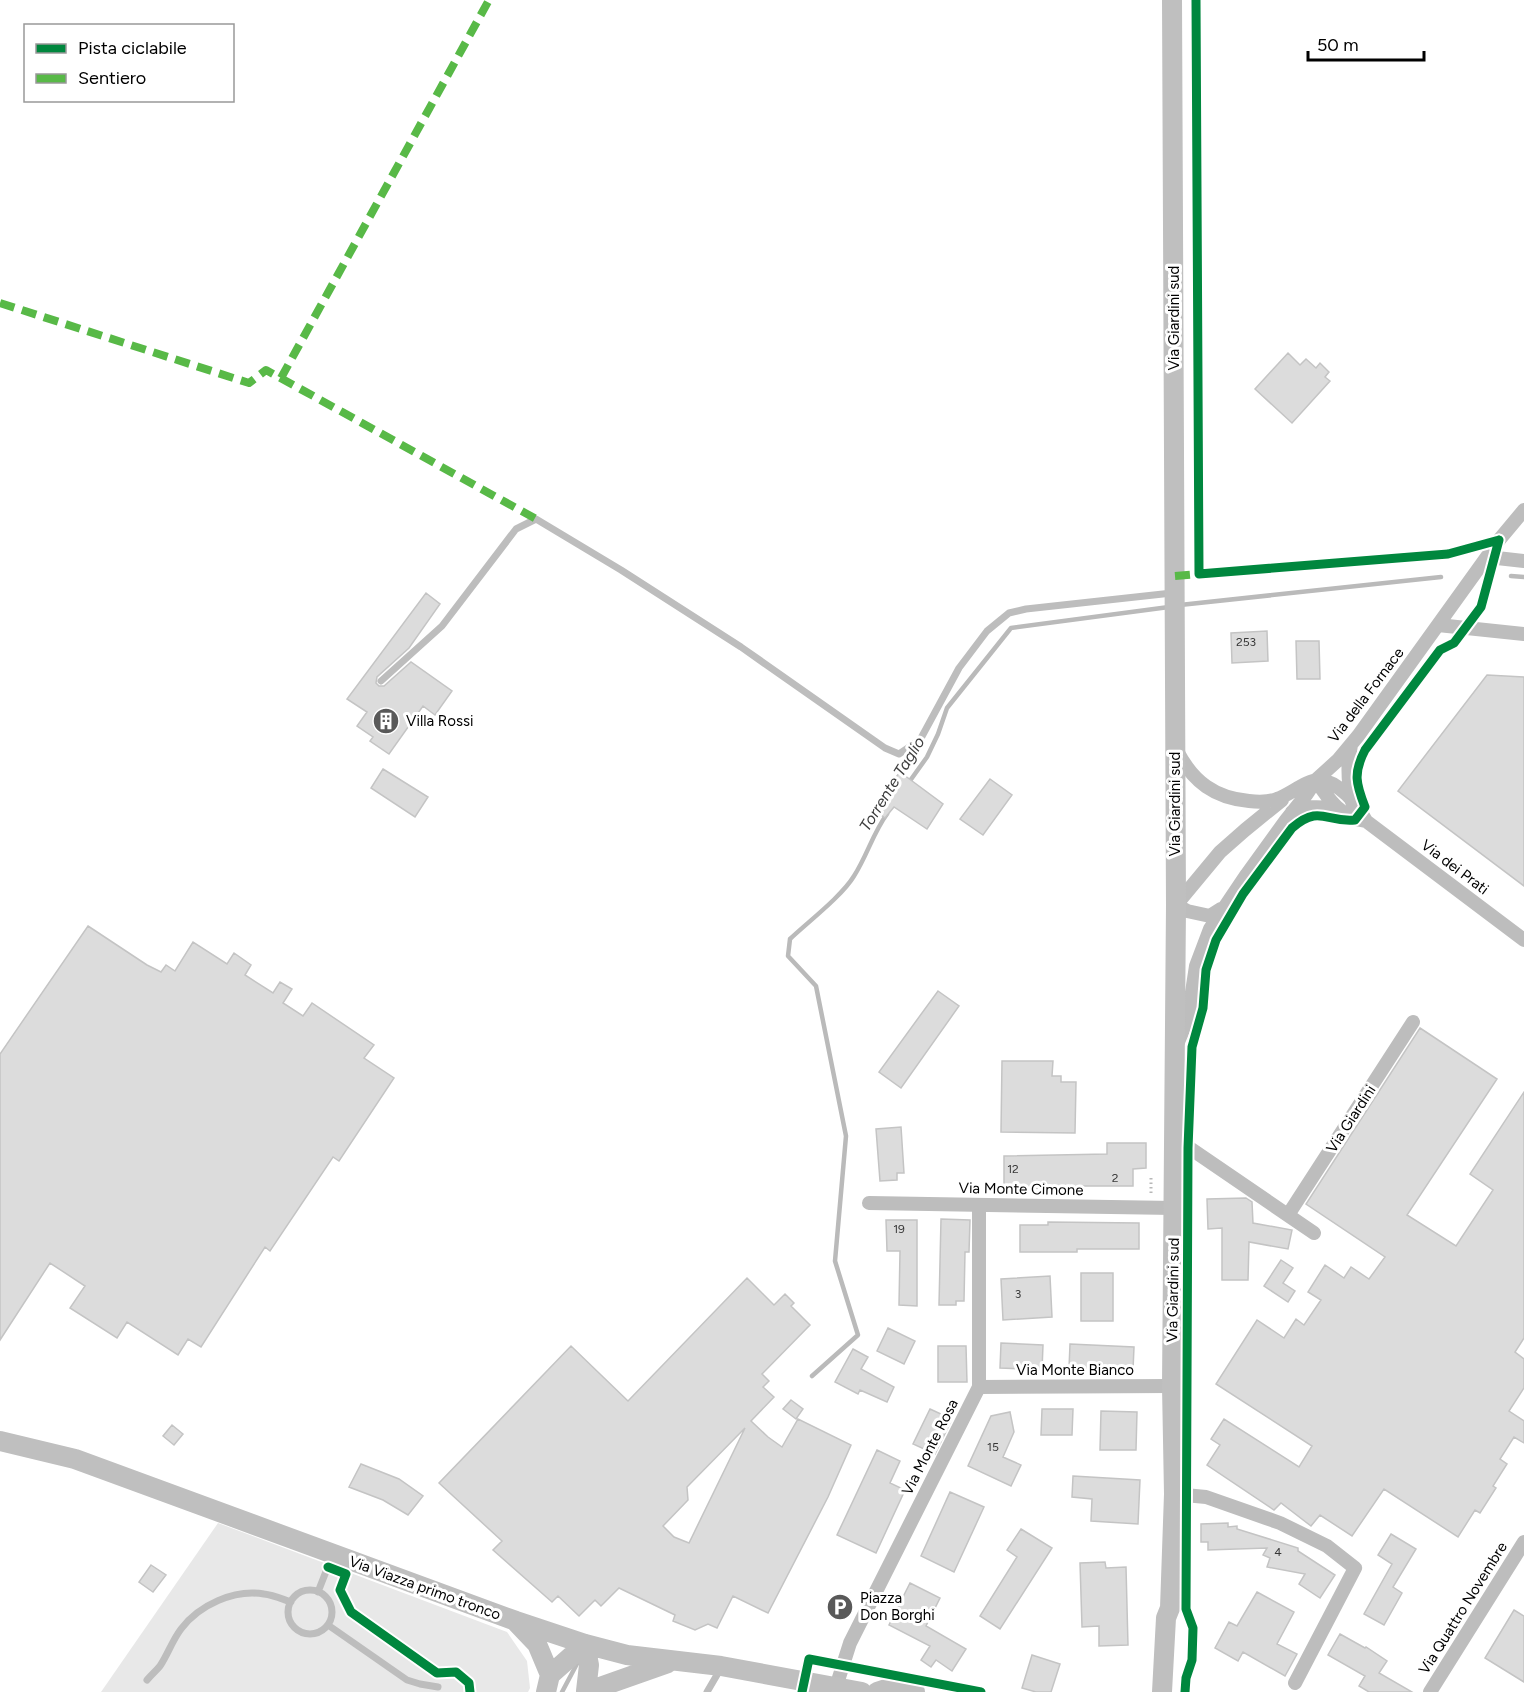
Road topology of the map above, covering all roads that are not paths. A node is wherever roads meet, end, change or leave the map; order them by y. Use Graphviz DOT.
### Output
graph roads {
  1 [pos="1172,0"];
  2 [pos="1524,510"];
  3 [pos="1488,557"];
  4 [pos="1524,561"];
  5 [pos="1175,601"];
  6 [pos="1438,626"];
  7 [pos="1524,634"];
  8 [pos="381,681"];
  9 [pos="1352,742"];
  10 [pos="1175,747"];
  11 [pos="1316,780"];
  12 [pos="1296,790"];
  13 [pos="1352,802"];
  14 [pos="1336,808"];
  15 [pos="1292,812"];
  16 [pos="1366,821"];
  17 [pos="1225,904"];
  18 [pos="1176,905"];
  19 [pos="1524,940"];
  20 [pos="1413,1022"];
  21 [pos="1175,1050"];
  22 [pos="1175,1138"];
  23 [pos="869,1203"];
  24 [pos="979,1205"];
  25 [pos="1174,1208"];
  26 [pos="1288,1215"];
  27 [pos="1314,1233"];
  28 [pos="1172,1386"];
  29 [pos="979,1387"];
  30 [pos="0,1441"];
  31 [pos="1174,1494"];
  32 [pos="1524,1542"];
  33 [pos="333,1554"];
  34 [pos="318,1592"];
  35 [pos="291,1602"];
  36 [pos="1170,1608"];
  37 [pos="516,1621"];
  38 [pos="328,1624"];
  39 [pos="585,1644"];
  40 [pos="672,1661"];
  41 [pos="722,1666"];
  42 [pos="147,1680"];
  43 [pos="1295,1683"];
  44 [pos="548,1684"];
  45 [pos="438,1687"];
  46 [pos="847,1690"];
  47 [pos="586,1692"];
  48 [pos="707,1692"];
  49 [pos="877,1692"];
  50 [pos="915,1692"];
  51 [pos="1162,1692"];
  52 [pos="1176,1692"];
  53 [pos="1430,1692"];
  1 -- 5 [label="main road, Via Giardini sud"];
  2 -- 3 [label="street, Via della Fornace"];
  3 -- 4 [label="street"];
  3 -- 6 [label="street, Via della Fornace"];
  5 -- 8 [label="lane"];
  5 -- 10 [label="main road, Via Giardini sud"];
  6 -- 7 [label="street"];
  6 -- 9 [label="street, Via della Fornace"];
  9 -- 11 [label="street, Via della Fornace"];
  9 -- 13 [label="street"];
  10 -- 12 [label="street"];
  10 -- 18 [label="main road, Via Giardini sud"];
  11 -- 12 [label="street"];
  11 -- 13 [label="street"];
  11 -- 14 [label="street"];
  11 -- 15 [label="street"];
  12 -- 18 [label="street"];
  13 -- 16 [label="street"];
  14 -- 15 [label="street"];
  14 -- 16 [label="street"];
  15 -- 17 [label="street"];
  16 -- 19 [label="street, Via dei Prati"];
  17 -- 18 [label="street"];
  17 -- 21 [label="street"];
  18 -- 21 [label="main road, Via Giardini sud"];
  20 -- 26 [label="street, Via Giardini"];
  21 -- 22 [label="main road, Via Giardini sud"];
  22 -- 25 [label="main road, Via Giardini sud"];
  22 -- 26 [label="street"];
  23 -- 24 [label="street, Via Monte Cimone"];
  24 -- 25 [label="street, Via Monte Cimone"];
  24 -- 29 [label="street, Via Monte Rosa"];
  25 -- 28 [label="main road, Via Giardini sud"];
  26 -- 27 [label="street"];
  28 -- 29 [label="street, Via Monte Bianco"];
  28 -- 31 [label="main road, Via Giardini sud"];
  29 -- 46 [label="street, Via Monte Rosa"];
  30 -- 33 [label="main road, Via Viazza primo tronco"];
  31 -- 36 [label="main road, Via Giardini sud"];
  31 -- 43 [label="street"];
  32 -- 53 [label="street, Via Quattro Novembre"];
  33 -- 34 [label="lane"];
  33 -- 37 [label="main road, Via Viazza primo tronco"];
  34 -- 35 [label="lane"];
  34 -- 38 [label="lane"];
  35 -- 38 [label="lane"];
  35 -- 42 [label="lane"];
  36 -- 51 [label="main road"];
  36 -- 52 [label="main road"];
  37 -- 39 [label="main road, Via Viazza primo tronco"];
  37 -- 44 [label="main road"];
  38 -- 45 [label="lane"];
  39 -- 40 [label="main road, Via Viazza primo tronco"];
  39 -- 44 [label="main road"];
  39 -- 47 [label="main road"];
  40 -- 41 [label="main road, Via Viazza primo tronco"];
  40 -- 47 [label="main road"];
  41 -- 46 [label="main road, Via Viazza primo tronco"];
  41 -- 48 [label="lane"];
  49 -- 50 [label="main road"];
}
